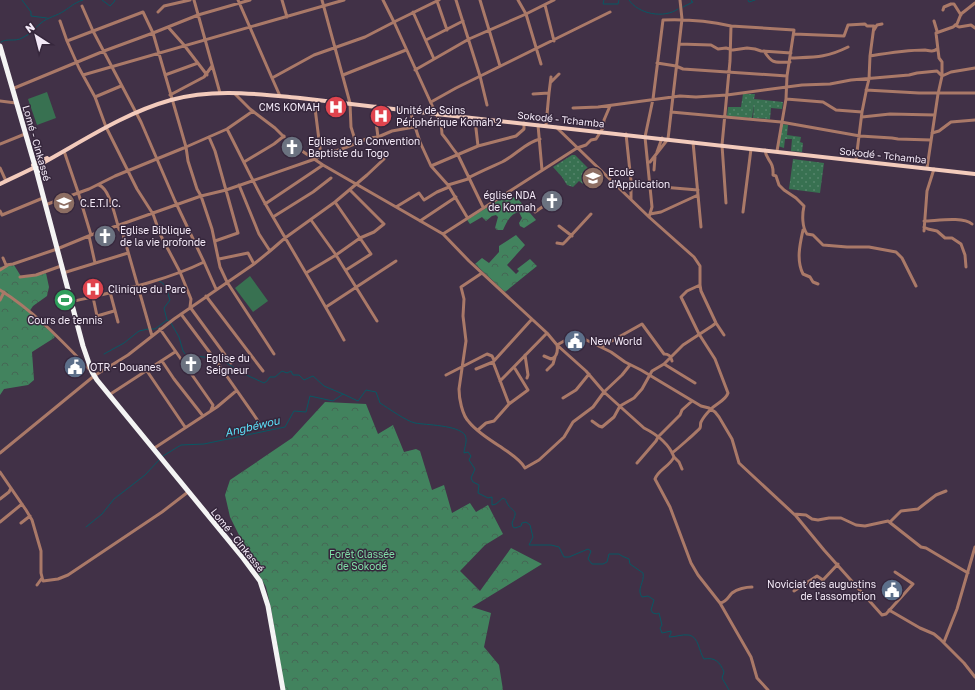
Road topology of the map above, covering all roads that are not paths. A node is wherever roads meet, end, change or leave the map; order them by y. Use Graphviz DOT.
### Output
graph roads {
  1 [pos="190,0"];
  2 [pos="194,0"];
  3 [pos="250,0"];
  4 [pos="282,0"];
  5 [pos="322,0"];
  6 [pos="344,0"];
  7 [pos="383,0"];
  8 [pos="438,0"];
  9 [pos="456,0"];
  10 [pos="480,0"];
  11 [pos="518,0"];
  12 [pos="554,0"];
  13 [pos="239,2"];
  14 [pos="680,2"];
  15 [pos="975,3"];
  16 [pos="324,5"];
  17 [pos="545,5"];
  18 [pos="82,6"];
  19 [pos="944,10"];
  20 [pos="158,12"];
  21 [pos="413,12"];
  22 [pos="610,12"];
  23 [pos="526,14"];
  24 [pos="198,15"];
  25 [pos="961,15"];
  26 [pos="287,17"];
  27 [pos="682,19"];
  28 [pos="60,21"];
  29 [pos="934,21"];
  30 [pos="394,22"];
  31 [pos="463,22"];
  32 [pos="882,24"];
  33 [pos="731,26"];
  34 [pos="955,26"];
  35 [pos="168,27"];
  36 [pos="250,27"];
  37 [pos="975,28"];
  38 [pos="447,30"];
  39 [pos="490,30"];
  40 [pos="93,31"];
  41 [pos="937,31"];
  42 [pos="873,32"];
  43 [pos="153,34"];
  44 [pos="794,34"];
  45 [pos="469,39"];
  46 [pos="205,40"];
  47 [pos="426,40"];
  48 [pos="554,40"];
  49 [pos="67,41"];
  50 [pos="679,44"];
  51 [pos="184,45"];
  52 [pos="0,46"];
  53 [pos="335,47"];
  54 [pos="848,47"];
  55 [pos="536,48"];
  56 [pos="406,50"];
  57 [pos="731,50"];
  58 [pos="937,50"];
  59 [pos="104,51"];
  60 [pos="764,52"];
  61 [pos="159,53"];
  62 [pos="791,53"];
  63 [pos="870,56"];
  64 [pos="434,59"];
  65 [pos="790,60"];
  66 [pos="76,62"];
  67 [pos="198,63"];
  68 [pos="657,63"];
  69 [pos="541,64"];
  70 [pos="212,66"];
  71 [pos="500,66"];
  72 [pos="676,66"];
  73 [pos="112,67"];
  74 [pos="975,68"];
  75 [pos="415,70"];
  76 [pos="729,72"];
  77 [pos="559,74"];
  78 [pos="83,75"];
  79 [pos="165,75"];
  80 [pos="207,75"];
  81 [pos="343,75"];
  82 [pos="480,76"];
  83 [pos="551,76"];
  84 [pos="787,76"];
  85 [pos="942,76"];
  86 [pos="272,78"];
  87 [pos="869,79"];
  88 [pos="551,82"];
  89 [pos="121,86"];
  90 [pos="12,88"];
  91 [pos="786,88"];
  92 [pos="866,90"];
  93 [pos="220,92"];
  94 [pos="234,93"];
  95 [pos="549,93"];
  96 [pos="975,93"];
  97 [pos="533,94"];
  98 [pos="938,94"];
  99 [pos="727,95"];
  100 [pos="280,96"];
  101 [pos="672,96"];
  102 [pos="95,97"];
  103 [pos="171,97"];
  104 [pos="653,99"];
  105 [pos="786,99"];
  106 [pos="314,100"];
  107 [pos="0,101"];
  108 [pos="431,102"];
  109 [pos="16,103"];
  110 [pos="350,103"];
  111 [pos="487,105"];
  112 [pos="610,105"];
  113 [pos="376,106"];
  114 [pos="573,108"];
  115 [pos="253,111"];
  116 [pos="410,111"];
  117 [pos="671,112"];
  118 [pos="862,112"];
  119 [pos="136,113"];
  120 [pos="436,114"];
  121 [pos="935,115"];
  122 [pos="725,117"];
  123 [pos="862,117"];
  124 [pos="475,120"];
  125 [pos="975,120"];
  126 [pos="781,122"];
  127 [pos="524,123"];
  128 [pos="538,124"];
  129 [pos="546,125"];
  130 [pos="555,126"];
  131 [pos="106,127"];
  132 [pos="414,127"];
  133 [pos="227,129"];
  134 [pos="601,132"];
  135 [pos="932,133"];
  136 [pos="25,134"];
  137 [pos="626,134"];
  138 [pos="284,136"];
  139 [pos="378,136"];
  140 [pos="860,136"];
  141 [pos="209,137"];
  142 [pos="645,137"];
  143 [pos="662,138"];
  144 [pos="540,139"];
  145 [pos="668,139"];
  146 [pos="83,140"];
  147 [pos="931,140"];
  148 [pos="693,142"];
  149 [pos="0,144"];
  150 [pos="356,144"];
  151 [pos="722,145"];
  152 [pos="478,146"];
  153 [pos="186,147"];
  154 [pos="577,148"];
  155 [pos="751,149"];
  156 [pos="764,150"];
  157 [pos="64,151"];
  158 [pos="776,151"];
  159 [pos="458,155"];
  160 [pos="321,156"];
  161 [pos="384,156"];
  162 [pos="655,156"];
  163 [pos="158,159"];
  164 [pos="315,159"];
  165 [pos="856,160"];
  166 [pos="244,162"];
  167 [pos="650,162"];
  168 [pos="40,164"];
  169 [pos="323,165"];
  170 [pos="34,166"];
  171 [pos="431,166"];
  172 [pos="0,168"];
  173 [pos="927,168"];
  174 [pos="934,169"];
  175 [pos="542,170"];
  176 [pos="654,170"];
  177 [pos="128,171"];
  178 [pos="37,173"];
  179 [pos="975,174"];
  180 [pos="331,178"];
  181 [pos="468,178"];
  182 [pos="5,180"];
  183 [pos="253,181"];
  184 [pos="0,183"];
  185 [pos="98,185"];
  186 [pos="239,185"];
  187 [pos="356,185"];
  188 [pos="449,186"];
  189 [pos="650,186"];
  190 [pos="226,190"];
  191 [pos="350,190"];
  192 [pos="698,190"];
  193 [pos="78,192"];
  194 [pos="698,195"];
  195 [pos="201,196"];
  196 [pos="456,197"];
  197 [pos="43,198"];
  198 [pos="631,199"];
  199 [pos="335,202"];
  200 [pos="548,203"];
  201 [pos="726,203"];
  202 [pos="265,204"];
  203 [pos="45,205"];
  204 [pos="178,205"];
  205 [pos="483,207"];
  206 [pos="396,208"];
  207 [pos="0,211"];
  208 [pos="535,212"];
  209 [pos="742,212"];
  210 [pos="153,214"];
  211 [pos="591,214"];
  212 [pos="649,216"];
  213 [pos="273,217"];
  214 [pos="467,217"];
  215 [pos="312,220"];
  216 [pos="420,221"];
  217 [pos="924,222"];
  218 [pos="972,224"];
  219 [pos="118,226"];
  220 [pos="559,226"];
  221 [pos="701,227"];
  222 [pos="924,227"];
  223 [pos="804,228"];
  224 [pos="924,231"];
  225 [pos="442,234"];
  226 [pos="90,235"];
  227 [pos="572,236"];
  228 [pos="285,238"];
  229 [pos="360,238"];
  230 [pos="215,241"];
  231 [pos="557,243"];
  232 [pos="57,249"];
  233 [pos="270,251"];
  234 [pos="128,253"];
  235 [pos="336,255"];
  236 [pos="3,258"];
  237 [pos="219,259"];
  238 [pos="396,261"];
  239 [pos="204,262"];
  240 [pos="95,263"];
  241 [pos="254,264"];
  242 [pos="8,265"];
  243 [pos="61,266"];
  244 [pos="966,268"];
  245 [pos="0,270"];
  246 [pos="346,270"];
  247 [pos="180,272"];
  248 [pos="63,273"];
  249 [pos="306,273"];
  250 [pos="482,273"];
  251 [pos="20,277"];
  252 [pos="227,282"];
  253 [pos="818,284"];
  254 [pos="138,285"];
  255 [pos="700,285"];
  256 [pos="916,286"];
  257 [pos="356,287"];
  258 [pos="216,289"];
  259 [pos="0,290"];
  260 [pos="4,292"];
  261 [pos="110,292"];
  262 [pos="206,296"];
  263 [pos="93,297"];
  264 [pos="0,300"];
  265 [pos="71,302"];
  266 [pos="190,307"];
  267 [pos="326,307"];
  268 [pos="114,311"];
  269 [pos="181,314"];
  270 [pos="532,319"];
  271 [pos="377,321"];
  272 [pos="118,322"];
  273 [pos="716,323"];
  274 [pos="160,330"];
  275 [pos="547,333"];
  276 [pos="699,334"];
  277 [pos="724,335"];
  278 [pos="152,336"];
  279 [pos="344,340"];
  280 [pos="557,345"];
  281 [pos="601,347"];
  282 [pos="175,352"];
  283 [pos="274,354"];
  284 [pos="525,355"];
  285 [pos="544,356"];
  286 [pos="555,357"];
  287 [pos="671,357"];
  288 [pos="162,361"];
  289 [pos="493,361"];
  290 [pos="672,361"];
  291 [pos="231,363"];
  292 [pos="664,364"];
  293 [pos="630,365"];
  294 [pos="463,366"];
  295 [pos="514,367"];
  296 [pos="476,369"];
  297 [pos="547,370"];
  298 [pos="147,371"];
  299 [pos="263,372"];
  300 [pos="93,374"];
  301 [pos="589,374"];
  302 [pos="446,375"];
  303 [pos="648,376"];
  304 [pos="527,378"];
  305 [pos="500,381"];
  306 [pos="613,383"];
  307 [pos="695,383"];
  308 [pos="599,387"];
  309 [pos="236,390"];
  310 [pos="604,392"];
  311 [pos="109,395"];
  312 [pos="563,398"];
  313 [pos="692,401"];
  314 [pos="509,404"];
  315 [pos="213,405"];
  316 [pos="620,406"];
  317 [pos="216,407"];
  318 [pos="711,409"];
  319 [pos="211,410"];
  320 [pos="203,416"];
  321 [pos="592,421"];
  322 [pos="185,427"];
  323 [pos="263,428"];
  324 [pos="478,430"];
  325 [pos="658,437"];
  326 [pos="153,449"];
  327 [pos="672,452"];
  328 [pos="0,453"];
  329 [pos="674,457"];
  330 [pos="637,463"];
  331 [pos="682,469"];
  332 [pos="0,472"];
  333 [pos="11,488"];
  334 [pos="946,491"];
  335 [pos="188,492"];
  336 [pos="0,499"];
  337 [pos="22,504"];
  338 [pos="794,514"];
  339 [pos="30,516"];
  340 [pos="0,522"];
  341 [pos="890,522"];
  342 [pos="21,523"];
  343 [pos="975,547"];
  344 [pos="838,564"];
  345 [pos="895,572"];
  346 [pos="968,573"];
  347 [pos="42,578"];
  348 [pos="37,585"];
  349 [pos="752,587"];
  350 [pos="794,591"];
  351 [pos="720,603"];
  352 [pos="889,610"];
  353 [pos="944,642"];
  354 [pos="975,677"];
  355 [pos="283,690"];
  356 [pos="768,690"];
  1 -- 20 [label="street"];
  2 -- 24 [label="street"];
  3 -- 13 [label="street"];
  4 -- 26 [label="street"];
  5 -- 16 [label="street"];
  6 -- 16 [label="street"];
  7 -- 30 [label="street"];
  8 -- 21 [label="street"];
  8 -- 38 [label="street"];
  9 -- 31 [label="street"];
  10 -- 39 [label="street"];
  11 -- 23 [label="street"];
  12 -- 17 [label="street"];
  13 -- 24 [label="street"];
  13 -- 36 [label="street"];
  14 -- 27 [label="street"];
  15 -- 25 [label="street"];
  16 -- 26 [label="street"];
  16 -- 53 [label="street"];
  17 -- 23 [label="street"];
  17 -- 48 [label="street"];
  18 -- 40 [label="street"];
  19 -- 25 [label="street"];
  21 -- 30 [label="street"];
  21 -- 47 [label="street"];
  22 -- 48 [label="street"];
  23 -- 39 [label="street"];
  23 -- 55 [label="street"];
  24 -- 35 [label="street"];
  24 -- 46 [label="street"];
  25 -- 34 [label="street"];
  26 -- 36 [label="street"];
  27 -- 33 [label="street"];
  27 -- 50 [label="street"];
  27 -- 68 [label="street"];
  28 -- 49 [label="street"];
  29 -- 41 [label="street"];
  30 -- 53 [label="street"];
  30 -- 56 [label="street"];
  31 -- 38 [label="street"];
  31 -- 45 [label="street"];
  32 -- 42 [label="street"];
  33 -- 44 [label="street"];
  33 -- 57 [label="street"];
  34 -- 37 [label="street"];
  34 -- 41 [label="street"];
  35 -- 43 [label="street"];
  35 -- 51 [label="street"];
  36 -- 46 [label="street"];
  36 -- 86 [label="street"];
  38 -- 47 [label="street"];
  39 -- 45 [label="street"];
  39 -- 71 [label="street"];
  40 -- 43 [label="street"];
  40 -- 49 [label="street"];
  40 -- 59 [label="street"];
  41 -- 58 [label="street"];
  42 -- 44 [label="street"];
  42 -- 63 [label="street"];
  43 -- 59 [label="street"];
  43 -- 61 [label="street"];
  44 -- 62 [label="street"];
  45 -- 64 [label="street"];
  45 -- 82 [label="street"];
  46 -- 51 [label="street"];
  46 -- 70 [label="street"];
  47 -- 64 [label="street"];
  48 -- 55 [label="street"];
  49 -- 66 [label="street"];
  50 -- 57 [label="street"];
  50 -- 72 [label="street"];
  51 -- 61 [label="street"];
  51 -- 67 [label="street"];
  52 -- 90 [label="highway, Lomé - Cinkassé"];
  53 -- 81 [label="street"];
  53 -- 86 [label="street"];
  54 -- 65 [label="street"];
  55 -- 69 [label="street"];
  55 -- 71 [label="street"];
  56 -- 75 [label="street"];
  56 -- 81 [label="street"];
  57 -- 60 [label="street"];
  57 -- 76 [label="street"];
  58 -- 63 [label="street"];
  58 -- 85 [label="street"];
  59 -- 66 [label="street"];
  59 -- 73 [label="street"];
  60 -- 62 [label="street"];
  60 -- 65 [label="street"];
  61 -- 73 [label="street"];
  61 -- 79 [label="street"];
  62 -- 65 [label="street"];
  63 -- 87 [label="street"];
  64 -- 75 [label="street"];
  65 -- 84 [label="street"];
  66 -- 78 [label="street"];
  66 -- 90 [label="street"];
  67 -- 79 [label="street"];
  67 -- 80 [label="street"];
  68 -- 72 [label="street"];
  68 -- 104 [label="street"];
  70 -- 80 [label="street"];
  70 -- 93 [label="street"];
  71 -- 82 [label="street"];
  72 -- 76 [label="street"];
  72 -- 101 [label="street"];
  73 -- 78 [label="street"];
  73 -- 89 [label="street"];
  74 -- 85 [label="street"];
  75 -- 108 [label="street"];
  76 -- 84 [label="street"];
  76 -- 99 [label="street"];
  77 -- 88 [label="street"];
  78 -- 102 [label="street"];
  79 -- 103 [label="street"];
  80 -- 103 [label="street"];
  81 -- 110 [label="street"];
  82 -- 108 [label="street"];
  82 -- 111 [label="street"];
  83 -- 88 [label="street"];
  84 -- 91 [label="street"];
  85 -- 87 [label="street"];
  85 -- 98 [label="street"];
  86 -- 100 [label="street"];
  87 -- 91 [label="street"];
  87 -- 92 [label="street"];
  88 -- 95 [label="street"];
  89 -- 102 [label="street"];
  89 -- 119 [label="street"];
  90 -- 109 [label="highway, Lomé - Cinkassé"];
  91 -- 99 [label="street"];
  91 -- 105 [label="street"];
  92 -- 98 [label="street"];
  92 -- 118 [label="street"];
  93 -- 94 [label="main road, Sokodé - Tchamba"];
  93 -- 103 [label="main road, Sokodé - Tchamba"];
  94 -- 100 [label="main road, Sokodé - Tchamba"];
  94 -- 115 [label="street"];
  95 -- 97 [label="street"];
  95 -- 129 [label="street"];
  96 -- 98 [label="street"];
  98 -- 121 [label="street"];
  99 -- 101 [label="street"];
  99 -- 122 [label="street"];
  100 -- 106 [label="main road, Sokodé - Tchamba"];
  101 -- 104 [label="street"];
  101 -- 117 [label="street"];
  102 -- 131 [label="street"];
  103 -- 119 [label="main road, Sokodé - Tchamba"];
  103 -- 153 [label="street"];
  104 -- 112 [label="street"];
  104 -- 142 [label="street"];
  105 -- 118 [label="street"];
  105 -- 126 [label="street"];
  106 -- 110 [label="main road, Sokodé - Tchamba"];
  106 -- 160 [label="street"];
  107 -- 109 [label="street"];
  108 -- 120 [label="street"];
  109 -- 136 [label="highway, Lomé - Cinkassé"];
  110 -- 113 [label="main road, Sokodé - Tchamba"];
  110 -- 150 [label="street"];
  112 -- 114 [label="street"];
  112 -- 134 [label="street"];
  113 -- 116 [label="main road, Sokodé - Tchamba"];
  113 -- 139 [label="street"];
  115 -- 133 [label="street"];
  115 -- 138 [label="street"];
  116 -- 120 [label="main road, Sokodé - Tchamba"];
  116 -- 132 [label="street"];
  117 -- 122 [label="street"];
  117 -- 145 [label="street"];
  118 -- 123 [label="street"];
  119 -- 131 [label="main road, Sokodé - Tchamba"];
  119 -- 163 [label="street"];
  120 -- 127 [label="main road, Sokodé - Tchamba"];
  120 -- 159 [label="street"];
  121 -- 123 [label="street"];
  121 -- 135 [label="street"];
  122 -- 126 [label="street"];
  122 -- 151 [label="street"];
  123 -- 140 [label="street"];
  124 -- 152 [label="street"];
  125 -- 135 [label="street"];
  126 -- 140 [label="street"];
  126 -- 158 [label="street"];
  127 -- 128 [label="main road, Sokodé - Tchamba"];
  127 -- 152 [label="street"];
  128 -- 129 [label="main road, Sokodé - Tchamba"];
  128 -- 144 [label="street"];
  129 -- 130 [label="main road, Sokodé - Tchamba"];
  130 -- 134 [label="main road, Sokodé - Tchamba"];
  130 -- 154 [label="street"];
  131 -- 146 [label="main road, Sokodé - Tchamba"];
  131 -- 177 [label="street"];
  132 -- 139 [label="street"];
  132 -- 171 [label="street"];
  133 -- 141 [label="street"];
  133 -- 166 [label="street"];
  134 -- 137 [label="main road, Sokodé - Tchamba"];
  134 -- 154 [label="street"];
  135 -- 147 [label="street"];
  136 -- 149 [label="street"];
  136 -- 170 [label="highway, Lomé - Cinkassé"];
  137 -- 142 [label="main road, Sokodé - Tchamba"];
  137 -- 198 [label="street"];
  138 -- 164 [label="street"];
  138 -- 166 [label="street"];
  139 -- 150 [label="street"];
  140 -- 147 [label="street"];
  140 -- 165 [label="street"];
  141 -- 153 [label="street"];
  141 -- 190 [label="street"];
  142 -- 143 [label="main road, Sokodé - Tchamba"];
  142 -- 167 [label="street"];
  143 -- 145 [label="main road, Sokodé - Tchamba"];
  143 -- 162 [label="street"];
  144 -- 175 [label="street"];
  144 -- 181 [label="street"];
  145 -- 148 [label="main road, Sokodé - Tchamba"];
  145 -- 162 [label="street"];
  146 -- 157 [label="main road, Sokodé - Tchamba"];
  146 -- 170 [label="main road, Sokodé - Tchamba"];
  147 -- 173 [label="street"];
  148 -- 151 [label="main road, Sokodé - Tchamba"];
  148 -- 192 [label="street"];
  150 -- 160 [label="street"];
  151 -- 155 [label="main road, Sokodé - Tchamba"];
  151 -- 201 [label="street"];
  152 -- 159 [label="street"];
  153 -- 163 [label="street"];
  153 -- 195 [label="street"];
  154 -- 175 [label="street"];
  154 -- 198 [label="street"];
  155 -- 156 [label="main road, Sokodé - Tchamba"];
  155 -- 209 [label="street"];
  156 -- 158 [label="main road, Sokodé - Tchamba"];
  156 -- 223 [label="street"];
  157 -- 168 [label="main road, Sokodé - Tchamba"];
  157 -- 193 [label="street"];
  158 -- 165 [label="main road, Sokodé - Tchamba"];
  159 -- 171 [label="street"];
  159 -- 181 [label="street"];
  160 -- 164 [label="street"];
  161 -- 187 [label="street"];
  162 -- 167 [label="street"];
  163 -- 177 [label="street"];
  163 -- 204 [label="street"];
  164 -- 169 [label="street"];
  164 -- 183 [label="street"];
  165 -- 173 [label="main road, Sokodé - Tchamba"];
  166 -- 183 [label="street"];
  167 -- 176 [label="street"];
  167 -- 189 [label="street"];
  168 -- 170 [label="main road, Sokodé - Tchamba"];
  168 -- 178 [label="highway"];
  169 -- 187 [label="street"];
  169 -- 202 [label="street"];
  170 -- 178 [label="highway, Lomé - Cinkassé"];
  170 -- 182 [label="main road"];
  171 -- 188 [label="street"];
  172 -- 182 [label="street"];
  173 -- 174 [label="main road, Sokodé - Tchamba"];
  174 -- 179 [label="main road, Sokodé - Tchamba"];
  174 -- 217 [label="street"];
  175 -- 205 [label="street"];
  177 -- 185 [label="street"];
  177 -- 210 [label="street"];
  178 -- 197 [label="highway, Lomé - Cinkassé"];
  180 -- 213 [label="street"];
  181 -- 188 [label="street"];
  181 -- 205 [label="street"];
  182 -- 184 [label="main road"];
  183 -- 186 [label="street"];
  183 -- 202 [label="street"];
  185 -- 193 [label="street"];
  185 -- 219 [label="street"];
  186 -- 190 [label="street"];
  186 -- 233 [label="street"];
  187 -- 191 [label="street"];
  187 -- 206 [label="street"];
  188 -- 196 [label="street"];
  188 -- 206 [label="street"];
  189 -- 192 [label="street"];
  189 -- 212 [label="street"];
  190 -- 195 [label="street"];
  190 -- 230 [label="street"];
  191 -- 199 [label="street"];
  191 -- 229 [label="street"];
  192 -- 194 [label="street"];
  193 -- 203 [label="street"];
  193 -- 226 [label="street"];
  194 -- 212 [label="street"];
  194 -- 221 [label="street"];
  195 -- 204 [label="street"];
  195 -- 230 [label="street"];
  196 -- 214 [label="street"];
  196 -- 216 [label="street"];
  197 -- 203 [label="highway, Lomé - Cinkassé"];
  197 -- 207 [label="street"];
  198 -- 212 [label="street"];
  199 -- 215 [label="street"];
  199 -- 229 [label="street"];
  200 -- 208 [label="street"];
  202 -- 213 [label="street"];
  203 -- 232 [label="highway, Lomé - Cinkassé"];
  204 -- 210 [label="street"];
  204 -- 239 [label="street"];
  205 -- 214 [label="street"];
  206 -- 216 [label="street"];
  210 -- 219 [label="street"];
  210 -- 247 [label="street"];
  211 -- 227 [label="street"];
  212 -- 255 [label="street"];
  213 -- 228 [label="street"];
  214 -- 225 [label="street"];
  215 -- 228 [label="street"];
  215 -- 235 [label="street"];
  216 -- 225 [label="street"];
  217 -- 218 [label="street"];
  217 -- 222 [label="street"];
  219 -- 226 [label="street"];
  219 -- 234 [label="street"];
  220 -- 227 [label="street"];
  222 -- 224 [label="street"];
  222 -- 244 [label="street"];
  223 -- 253 [label="street"];
  223 -- 256 [label="street"];
  225 -- 250 [label="street"];
  226 -- 232 [label="street"];
  226 -- 240 [label="street"];
  227 -- 231 [label="street"];
  228 -- 233 [label="street"];
  228 -- 249 [label="street"];
  229 -- 235 [label="street"];
  229 -- 246 [label="street"];
  230 -- 237 [label="street"];
  232 -- 242 [label="street"];
  232 -- 243 [label="highway, Lomé - Cinkassé"];
  233 -- 241 [label="street"];
  234 -- 240 [label="street"];
  234 -- 254 [label="street"];
  235 -- 246 [label="street"];
  235 -- 249 [label="street"];
  236 -- 242 [label="street"];
  237 -- 241 [label="street"];
  237 -- 252 [label="street"];
  238 -- 257 [label="street"];
  239 -- 247 [label="street"];
  239 -- 258 [label="street"];
  240 -- 248 [label="street"];
  241 -- 252 [label="street"];
  242 -- 245 [label="street"];
  243 -- 248 [label="highway, Lomé - Cinkassé"];
  243 -- 251 [label="street"];
  246 -- 257 [label="street"];
  247 -- 254 [label="street"];
  247 -- 266 [label="street"];
  248 -- 265 [label="highway, Lomé - Cinkassé"];
  249 -- 267 [label="street"];
  250 -- 270 [label="street"];
  250 -- 294 [label="street"];
  252 -- 258 [label="street"];
  252 -- 283 [label="street"];
  254 -- 261 [label="street"];
  254 -- 278 [label="street"];
  255 -- 273 [label="street"];
  255 -- 276 [label="street"];
  257 -- 267 [label="street"];
  257 -- 271 [label="street"];
  258 -- 262 [label="street"];
  259 -- 260 [label="street"];
  260 -- 264 [label="street"];
  260 -- 300 [label="street"];
  261 -- 263 [label="street"];
  261 -- 268 [label="street"];
  262 -- 266 [label="street"];
  262 -- 299 [label="street"];
  263 -- 265 [label="street"];
  263 -- 268 [label="street"];
  265 -- 300 [label="highway, Lomé - Cinkassé"];
  266 -- 269 [label="street"];
  266 -- 291 [label="street"];
  267 -- 279 [label="street"];
  268 -- 272 [label="street"];
  269 -- 274 [label="street"];
  269 -- 309 [label="street"];
  270 -- 275 [label="street"];
  270 -- 289 [label="street"];
  273 -- 276 [label="street"];
  273 -- 277 [label="street"];
  274 -- 278 [label="street"];
  274 -- 282 [label="street"];
  275 -- 280 [label="street"];
  275 -- 284 [label="street"];
  276 -- 287 [label="street"];
  276 -- 318 [label="street"];
  278 -- 300 [label="street"];
  280 -- 281 [label="street"];
  280 -- 286 [label="street"];
  280 -- 301 [label="street"];
  281 -- 287 [label="street"];
  281 -- 293 [label="street"];
  282 -- 288 [label="street"];
  282 -- 315 [label="street"];
  284 -- 295 [label="street"];
  284 -- 304 [label="street"];
  285 -- 286 [label="street"];
  286 -- 297 [label="street"];
  287 -- 290 [label="street"];
  287 -- 292 [label="street"];
  288 -- 298 [label="street"];
  288 -- 320 [label="street"];
  289 -- 294 [label="street"];
  289 -- 296 [label="street"];
  289 -- 305 [label="street"];
  292 -- 303 [label="street"];
  292 -- 307 [label="street"];
  293 -- 303 [label="street"];
  293 -- 306 [label="street"];
  294 -- 302 [label="street"];
  294 -- 324 [label="street"];
  295 -- 305 [label="street"];
  295 -- 314 [label="street"];
  298 -- 311 [label="street"];
  298 -- 322 [label="street"];
  300 -- 311 [label="highway, Lomé - Cinkassé"];
  300 -- 328 [label="street"];
  301 -- 308 [label="street"];
  301 -- 312 [label="street"];
  303 -- 313 [label="street"];
  303 -- 316 [label="street"];
  305 -- 314 [label="street"];
  306 -- 308 [label="street"];
  306 -- 310 [label="street"];
  308 -- 310 [label="street"];
  309 -- 317 [label="street"];
  309 -- 323 [label="street"];
  310 -- 316 [label="street"];
  310 -- 324 [label="street"];
  311 -- 326 [label="highway, Lomé - Cinkassé"];
  313 -- 318 [label="street"];
  313 -- 325 [label="street"];
  314 -- 324 [label="street"];
  315 -- 317 [label="street"];
  315 -- 319 [label="street"];
  316 -- 321 [label="street"];
  316 -- 325 [label="street"];
  317 -- 319 [label="street"];
  318 -- 327 [label="street"];
  318 -- 338 [label="street"];
  319 -- 320 [label="street"];
  320 -- 322 [label="street"];
  322 -- 326 [label="street"];
  325 -- 327 [label="street"];
  325 -- 330 [label="street"];
  326 -- 335 [label="highway, Lomé - Cinkassé"];
  327 -- 329 [label="street"];
  329 -- 331 [label="street"];
  329 -- 351 [label="street"];
  332 -- 333 [label="street"];
  333 -- 336 [label="street"];
  333 -- 337 [label="street"];
  334 -- 341 [label="street"];
  335 -- 347 [label="street"];
  335 -- 355 [label="highway, Lomé - Cinkassé"];
  337 -- 339 [label="street"];
  337 -- 340 [label="street"];
  338 -- 341 [label="street"];
  338 -- 344 [label="street"];
  339 -- 342 [label="street"];
  339 -- 347 [label="street"];
  341 -- 346 [label="street"];
  343 -- 346 [label="street"];
  344 -- 350 [label="street"];
  344 -- 352 [label="street"];
  345 -- 352 [label="street"];
  346 -- 353 [label="street"];
  347 -- 348 [label="street"];
  349 -- 351 [label="street"];
  351 -- 356 [label="street"];
  352 -- 353 [label="street"];
  353 -- 354 [label="street"];
}
